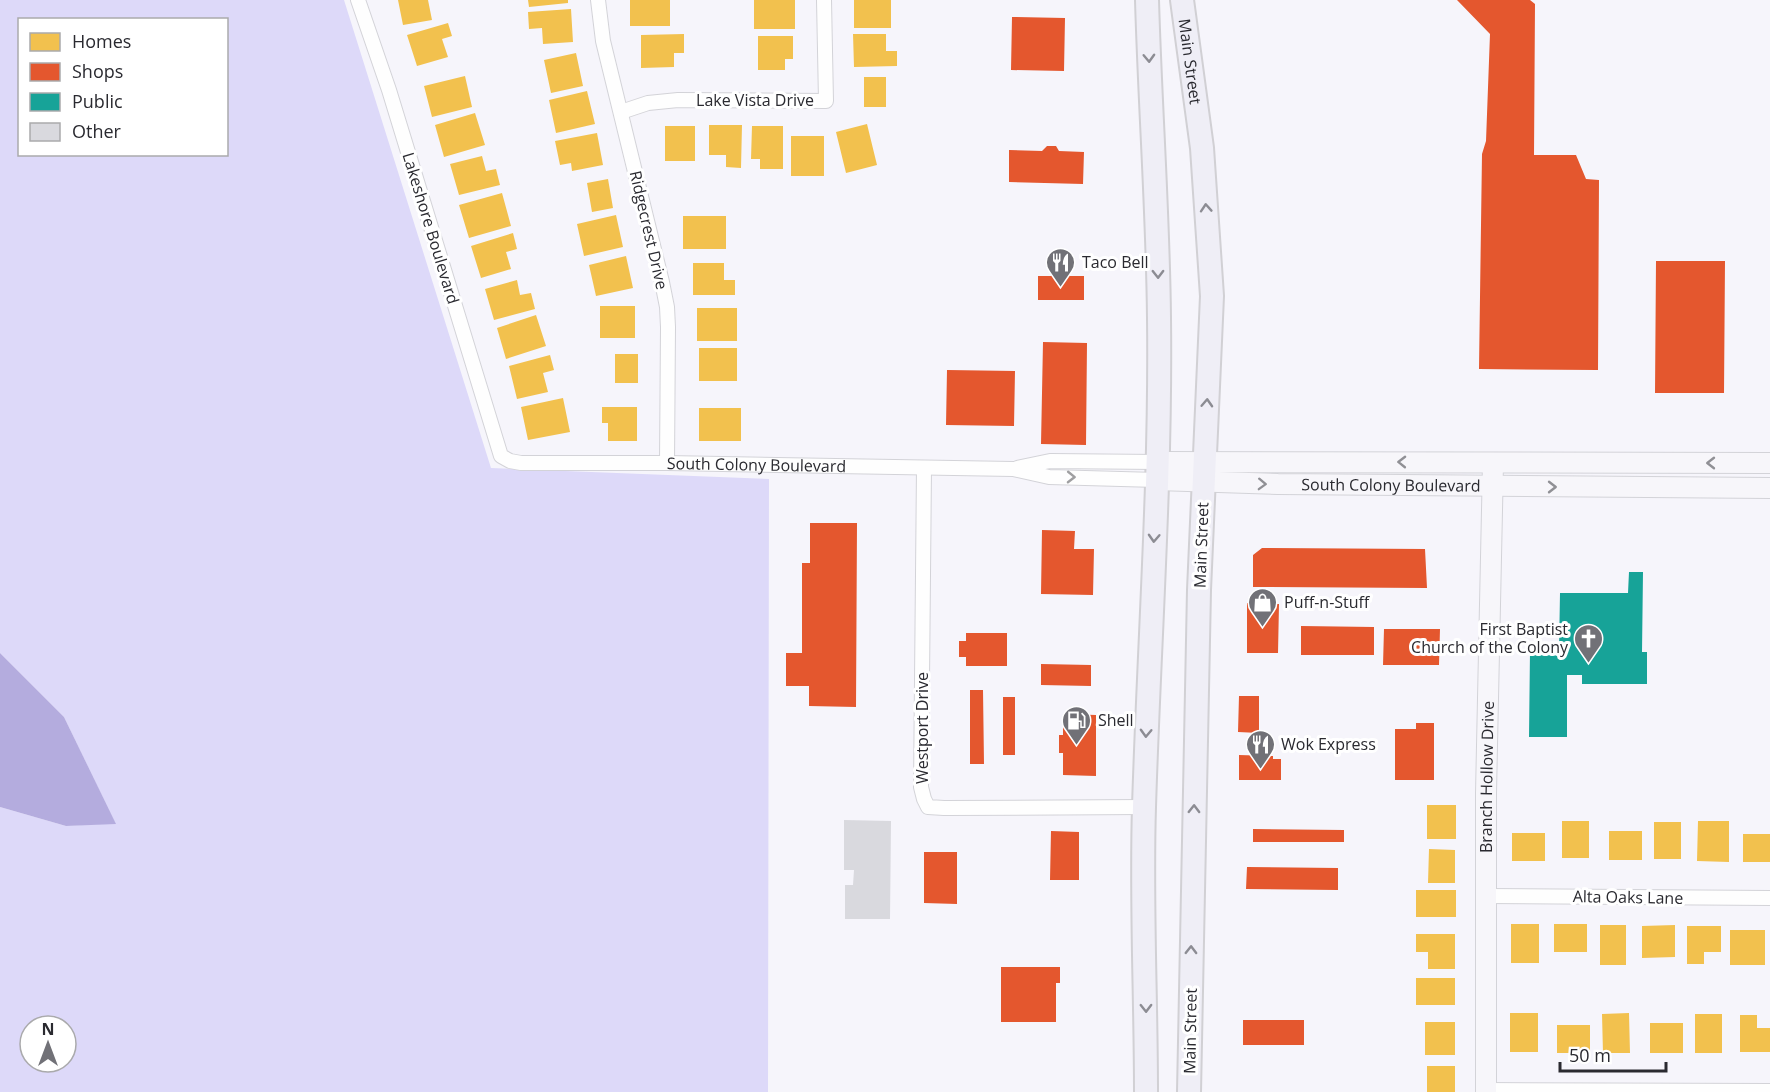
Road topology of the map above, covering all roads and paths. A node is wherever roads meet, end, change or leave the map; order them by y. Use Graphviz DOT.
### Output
graph roads {
  1 [pos="357,0"];
  2 [pos="598,0"];
  3 [pos="824,0"];
  4 [pos="1183,3"];
  5 [pos="1147,5"];
  6 [pos="621,112"];
  7 [pos="501,456"];
  8 [pos="667,463"];
  9 [pos="1493,463"];
  10 [pos="1770,463"];
  11 [pos="924,468"];
  12 [pos="1157,471"];
  13 [pos="1204,471"];
  14 [pos="1493,487"];
  15 [pos="1770,488"];
  16 [pos="1144,807"];
  17 [pos="1486,896"];
  18 [pos="1770,898"];
  19 [pos="1486,1091"];
  20 [pos="1770,1091"];
  21 [pos="1146,1092"];
  22 [pos="1189,1092"];
  1 -- 7 [label="street, Lakeshore Boulevard"];
  2 -- 6 [label="street, Ridgecrest Drive"];
  3 -- 6 [label="street, Lake Vista Drive"];
  4 -- 5 [label="main road"];
  13 -- 4 [label="main road, Main Street, one-way"];
  5 -- 12 [label="main road, one-way"];
  6 -- 8 [label="street, Ridgecrest Drive"];
  7 -- 8 [label="street, South Colony Boulevard"];
  8 -- 11 [label="street, South Colony Boulevard"];
  10 -- 9 [label="main road, South Colony Boulevard, one-way"];
  9 -- 13 [label="main road, South Colony Boulevard, one-way"];
  9 -- 14 [label="main road, Branch Hollow Drive"];
  10 -- 15 [label="main road"];
  11 -- 12 [label="street, South Colony Boulevard"];
  11 -- 16 [label="street, Westport Drive"];
  12 -- 13 [label="main road, South Colony Boulevard"];
  12 -- 16 [label="main road, one-way"];
  13 -- 14 [label="main road, South Colony Boulevard, one-way"];
  22 -- 13 [label="main road, Main Street, one-way"];
  14 -- 15 [label="main road, South Colony Boulevard, one-way"];
  14 -- 17 [label="main road, Branch Hollow Drive"];
  16 -- 21 [label="main road, one-way"];
  17 -- 18 [label="street, Alta Oaks Lane"];
  17 -- 19 [label="main road, Branch Hollow Drive"];
  19 -- 20 [label="street"];
}
